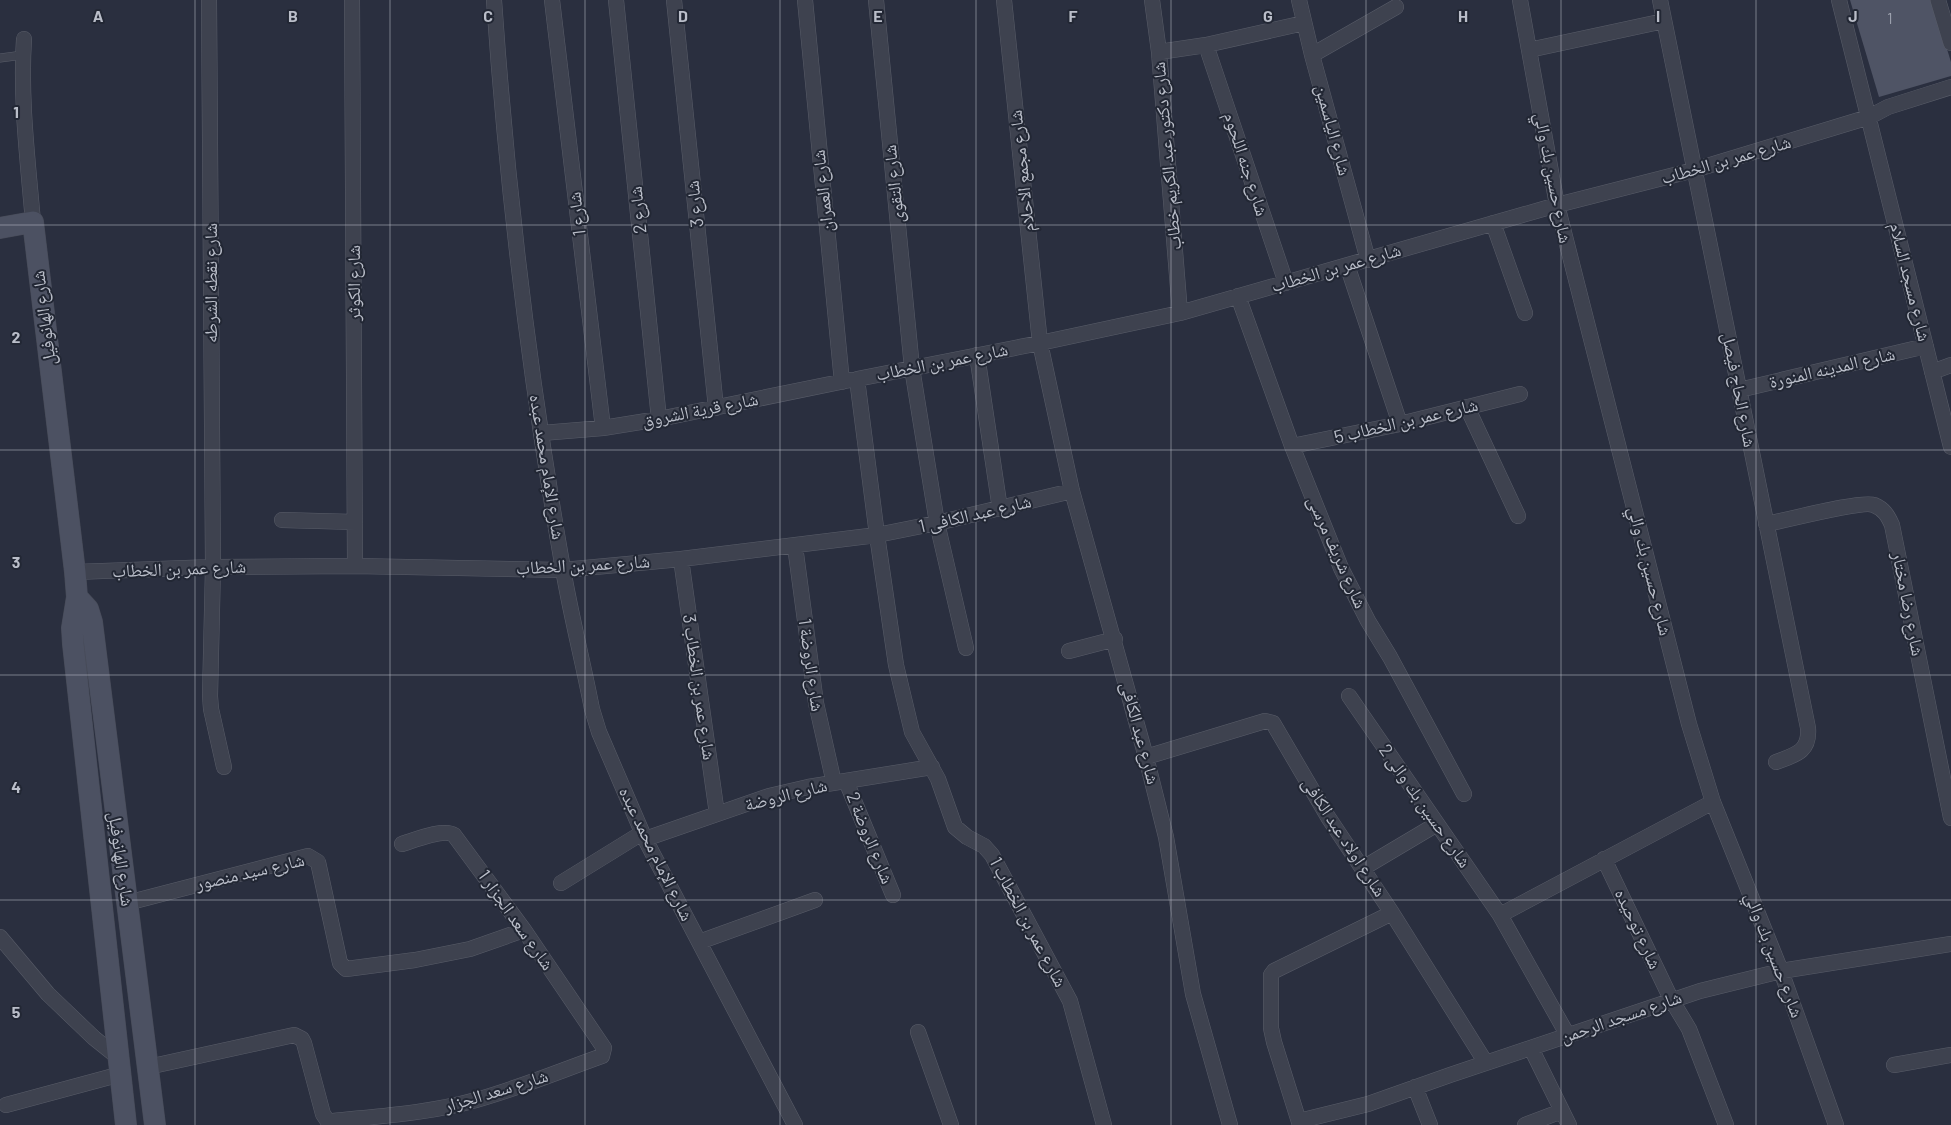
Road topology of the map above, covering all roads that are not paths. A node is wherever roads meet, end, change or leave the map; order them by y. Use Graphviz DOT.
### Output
graph roads {
  1 [pos="208,0"];
  2 [pos="352,0"];
  3 [pos="494,0"];
  4 [pos="552,0"];
  5 [pos="616,0"];
  6 [pos="674,0"];
  7 [pos="804,0"];
  8 [pos="876,0"];
  9 [pos="1004,0"];
  10 [pos="1152,0"];
  11 [pos="1299,0"];
  12 [pos="1520,0"];
  13 [pos="1660,0"];
  14 [pos="1839,0"];
  15 [pos="1938,0"];
  16 [pos="1396,7"];
  17 [pos="1664,21"];
  18 [pos="1304,23"];
  19 [pos="24,39"];
  20 [pos="1951,43"];
  21 [pos="1206,45"];
  22 [pos="1529,50"];
  23 [pos="1159,52"];
  24 [pos="23,55"];
  25 [pos="1312,55"];
  26 [pos="0,58"];
  27 [pos="1951,87"];
  28 [pos="1869,117"];
  29 [pos="1694,170"];
  30 [pos="1557,205"];
  31 [pos="33,222"];
  32 [pos="1493,223"];
  33 [pos="0,228"];
  34 [pos="1368,260"];
  35 [pos="1347,265"];
  36 [pos="1286,283"];
  37 [pos="1238,296"];
  38 [pos="1180,313"];
  39 [pos="1525,313"];
  40 [pos="1040,343"];
  41 [pos="1926,346"];
  42 [pos="977,355"];
  43 [pos="1951,365"];
  44 [pos="912,368"];
  45 [pos="1932,372"];
  46 [pos="857,379"];
  47 [pos="842,382"];
  48 [pos="1739,390"];
  49 [pos="1520,394"];
  50 [pos="1467,407"];
  51 [pos="716,408"];
  52 [pos="660,419"];
  53 [pos="1400,424"];
  54 [pos="603,428"];
  55 [pos="542,433"];
  56 [pos="1292,446"];
  57 [pos="1951,447"];
  58 [pos="1072,491"];
  59 [pos="1000,509"];
  60 [pos="1518,516"];
  61 [pos="282,520"];
  62 [pos="355,522"];
  63 [pos="937,523"];
  64 [pos="1766,524"];
  65 [pos="877,535"];
  66 [pos="795,546"];
  67 [pos="681,559"];
  68 [pos="355,566"];
  69 [pos="213,567"];
  70 [pos="563,570"];
  71 [pos="75,572"];
  72 [pos="77,597"];
  73 [pos="1115,639"];
  74 [pos="966,648"];
  75 [pos="1069,651"];
  76 [pos="1350,696"];
  77 [pos="1146,757"];
  78 [pos="1776,762"];
  79 [pos="224,766"];
  80 [pos="932,767"];
  81 [pos="840,782"];
  82 [pos="1464,794"];
  83 [pos="1713,802"];
  84 [pos="717,814"];
  85 [pos="1951,818"];
  86 [pos="1437,824"];
  87 [pos="643,836"];
  88 [pos="402,844"];
  89 [pos="1604,859"];
  90 [pos="1363,868"];
  91 [pos="561,883"];
  92 [pos="893,895"];
  93 [pos="815,900"];
  94 [pos="127,903"];
  95 [pos="1392,913"];
  96 [pos="1500,915"];
  97 [pos="524,930"];
  98 [pos="0,936"];
  99 [pos="699,942"];
  100 [pos="1951,944"];
  101 [pos="1781,971"];
  102 [pos="1671,999"];
  103 [pos="918,1032"];
  104 [pos="1567,1034"];
  105 [pos="1531,1048"];
  106 [pos="604,1051"];
  107 [pos="1951,1055"];
  108 [pos="1486,1063"];
  109 [pos="1894,1065"];
  110 [pos="120,1066"];
  111 [pos="148,1067"];
  112 [pos="1415,1087"];
  113 [pos="6,1105"];
  114 [pos="1562,1111"];
  115 [pos="1300,1123"];
  116 [pos="126,1125"];
  117 [pos="155,1125"];
  118 [pos="795,1125"];
  119 [pos="951,1125"];
  120 [pos="1104,1125"];
  121 [pos="1230,1125"];
  122 [pos="1430,1125"];
  123 [pos="1525,1125"];
  124 [pos="1569,1125"];
  125 [pos="1726,1125"];
  126 [pos="1836,1125"];
  1 -- 69 [label="street, شارع نقطه الشرطه"];
  2 -- 62 [label="street, شارع الكوثر"];
  3 -- 55 [label="street, شارع الإمام محمد عبده"];
  4 -- 54 [label="street, شارع 1"];
  5 -- 52 [label="street, شارع 2"];
  6 -- 51 [label="street, شارع 3"];
  7 -- 47 [label="street, شارع العمران"];
  8 -- 44 [label="street, شارع التقوى"];
  9 -- 40 [label="street, شارع مجمع الاحلام"];
  10 -- 23 [label="street, شارع دكتور عبد الكريم خطاب"];
  11 -- 18 [label="street, شارع الياسمين"];
  12 -- 22 [label="street, شارع حسين بك والي"];
  13 -- 17 [label="street, شارع الحاج فيصل"];
  14 -- 28 [label="street, شارع مسجد السلام"];
  15 -- 20 [label="street"];
  16 -- 25 [label="street"];
  17 -- 22 [label="street"];
  17 -- 29 [label="street, شارع الحاج فيصل"];
  18 -- 21 [label="street"];
  18 -- 25 [label="street, شارع الياسمين"];
  19 -- 24 [label="street, شارع الهانوفيل"];
  21 -- 23 [label="street"];
  21 -- 36 [label="street, شارع جنه اللحوم"];
  22 -- 30 [label="street, شارع حسين بك والي"];
  23 -- 38 [label="street, شارع دكتور عبد الكريم خطاب"];
  24 -- 26 [label="lane"];
  24 -- 31 [label="street, شارع الهانوفيل"];
  25 -- 34 [label="street, شارع الياسمين"];
  27 -- 28 [label="street, شارع عمر بن الخطاب"];
  28 -- 29 [label="street, شارع عمر بن الخطاب"];
  28 -- 41 [label="street, شارع مسجد السلام"];
  29 -- 30 [label="street, شارع عمر بن الخطاب"];
  29 -- 48 [label="street, شارع الحاج فيصل"];
  30 -- 32 [label="street, شارع عمر بن الخطاب"];
  30 -- 83 [label="street, شارع حسين بك والي"];
  31 -- 33 [label="street"];
  31 -- 71 [label="street, شارع الهانوفيل"];
  32 -- 34 [label="street, شارع عمر بن الخطاب"];
  32 -- 39 [label="street"];
  34 -- 35 [label="street, شارع عمر بن الخطاب"];
  35 -- 36 [label="street, شارع عمر بن الخطاب"];
  35 -- 53 [label="street"];
  36 -- 37 [label="street, شارع عمر بن الخطاب"];
  37 -- 38 [label="street, شارع عمر بن الخطاب"];
  37 -- 56 [label="street, شارع شريف مرسى"];
  38 -- 40 [label="street, شارع عمر بن الخطاب"];
  40 -- 42 [label="street, شارع عمر بن الخطاب"];
  40 -- 58 [label="street, شارع عبد الكافى"];
  41 -- 45 [label="street, شارع مسجد السلام"];
  41 -- 48 [label="street, شارع المدينه المنورة"];
  42 -- 44 [label="street, شارع عمر بن الخطاب"];
  42 -- 59 [label="street"];
  43 -- 45 [label="street"];
  44 -- 46 [label="street, شارع عمر بن الخطاب"];
  44 -- 63 [label="street, شارع التقوى"];
  45 -- 57 [label="street, شارع مسجد السلام"];
  46 -- 47 [label="street, شارع قرية الشروق"];
  46 -- 65 [label="street, شارع عمر بن الخطاب"];
  47 -- 51 [label="street, شارع قرية الشروق"];
  48 -- 64 [label="street, شارع الحاج فيصل"];
  49 -- 50 [label="street, شارع عمر بن الخطاب 5"];
  50 -- 53 [label="street, شارع عمر بن الخطاب 5"];
  50 -- 60 [label="street"];
  51 -- 52 [label="street, شارع قرية الشروق"];
  52 -- 54 [label="street, شارع قرية الشروق"];
  53 -- 56 [label="street, شارع عمر بن الخطاب 5"];
  54 -- 55 [label="street, شارع قرية الشروق"];
  55 -- 70 [label="street, شارع الإمام محمد عبده"];
  56 -- 82 [label="street, شارع شريف مرسى"];
  58 -- 59 [label="street, شارع عبد الكافى 1"];
  58 -- 73 [label="street, شارع عبد الكافى"];
  59 -- 63 [label="street, شارع عبد الكافى 1"];
  61 -- 62 [label="street"];
  62 -- 68 [label="street, شارع الكوثر"];
  63 -- 65 [label="street, شارع عبد الكافى 1"];
  63 -- 74 [label="street, شارع التقوى"];
  64 -- 78 [label="street, شارع الحاج فيصل"];
  64 -- 85 [label="street, شارع رضا مختار"];
  65 -- 66 [label="street, شارع عمر بن الخطاب"];
  65 -- 80 [label="street, شارع عمر بن الخطاب 1"];
  66 -- 67 [label="street, شارع عمر بن الخطاب"];
  66 -- 81 [label="street, شارع الروضة 1"];
  67 -- 70 [label="street, شارع عمر بن الخطاب"];
  67 -- 84 [label="street, شارع عمر بن الخطاب 3"];
  68 -- 69 [label="street, شارع عمر بن الخطاب"];
  68 -- 70 [label="street, شارع عمر بن الخطاب"];
  69 -- 71 [label="street, شارع عمر بن الخطاب"];
  69 -- 79 [label="street, شارع نقطه الشرطه"];
  70 -- 87 [label="street, شارع الإمام محمد عبده"];
  71 -- 72 [label="street, شارع الهانوفيل"];
  72 -- 94 [label="street, شارع الهانوفيل"];
  72 -- 110 [label="street, شارع الهانوفيل"];
  73 -- 75 [label="street"];
  73 -- 77 [label="street, شارع عبد الكافى"];
  76 -- 86 [label="street, شارع حسين بك والى 2"];
  77 -- 90 [label="street, شارع اولاد عبد الكافى"];
  77 -- 121 [label="street, شارع عبد الكافى"];
  80 -- 81 [label="street, شارع الروضة"];
  80 -- 120 [label="street, شارع عمر بن الخطاب 1"];
  81 -- 84 [label="street, شارع الروضة"];
  81 -- 92 [label="street, شارع الروضة 2"];
  83 -- 89 [label="street"];
  83 -- 101 [label="street, شارع حسين بك والي"];
  84 -- 87 [label="street, شارع الروضة"];
  86 -- 90 [label="street"];
  86 -- 96 [label="street, شارع حسين بك والى 2"];
  87 -- 91 [label="street, شارع الروضة"];
  87 -- 99 [label="street, شارع الإمام محمد عبده"];
  88 -- 97 [label="street, شارع سعد الجزار 1"];
  89 -- 96 [label="street"];
  89 -- 102 [label="street, شارع توحيده"];
  90 -- 95 [label="street, شارع اولاد عبد الكافى"];
  93 -- 99 [label="street"];
  94 -- 97 [label="street, شارع سيد منصور"];
  94 -- 111 [label="street, شارع الهانوفيل"];
  95 -- 108 [label="street, شارع اولاد عبد الكافى"];
  95 -- 115 [label="street"];
  96 -- 104 [label="street, شارع حسين بك والى 2"];
  97 -- 106 [label="street, شارع سعد الجزار 1"];
  98 -- 110 [label="street"];
  99 -- 118 [label="street, شارع الإمام محمد عبده"];
  100 -- 101 [label="street, شارع مسجد الرحمن"];
  101 -- 102 [label="street, شارع مسجد الرحمن"];
  101 -- 126 [label="street, شارع حسين بك والي"];
  102 -- 104 [label="street, شارع مسجد الرحمن"];
  102 -- 125 [label="street, شارع توحيده"];
  103 -- 119 [label="street"];
  104 -- 105 [label="street, شارع مسجد الرحمن"];
  105 -- 108 [label="street, شارع مسجد الرحمن"];
  105 -- 114 [label="street"];
  106 -- 111 [label="street, شارع سعد الجزار"];
  107 -- 109 [label="street"];
  108 -- 112 [label="street, شارع مسجد الرحمن"];
  110 -- 113 [label="street"];
  110 -- 116 [label="street, شارع الهانوفيل"];
  111 -- 117 [label="street, شارع الهانوفيل"];
  112 -- 115 [label="street, شارع مسجد الرحمن"];
  112 -- 122 [label="street"];
  114 -- 123 [label="street"];
  114 -- 124 [label="street"];
}
